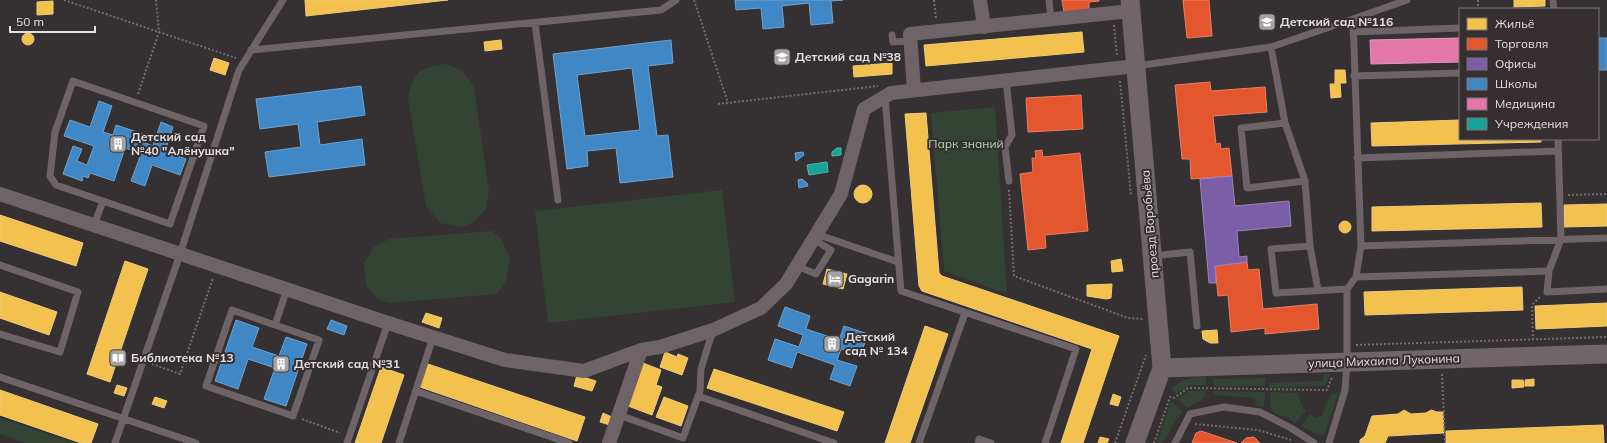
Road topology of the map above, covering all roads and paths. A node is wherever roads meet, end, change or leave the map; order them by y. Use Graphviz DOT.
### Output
graph roads {
  1 [pos="64,0"];
  2 [pos="156,0"];
  3 [pos="283,0"];
  4 [pos="676,0"];
  5 [pos="694,0"];
  6 [pos="934,0"];
  7 [pos="980,0"];
  8 [pos="1049,0"];
  9 [pos="1407,0"];
  10 [pos="1124,8"];
  11 [pos="1051,19"];
  12 [pos="1353,19"];
  13 [pos="535,23"];
  14 [pos="984,27"];
  15 [pos="1459,28"];
  16 [pos="938,31"];
  17 [pos="159,32"];
  18 [pos="1353,32"];
  19 [pos="892,35"];
  20 [pos="910,41"];
  21 [pos="1271,47"];
  22 [pos="251,50"];
  23 [pos="244,61"];
  24 [pos="1127,67"];
  25 [pos="1459,73"];
  26 [pos="1354,76"];
  27 [pos="1006,80"];
  28 [pos="914,90"];
  29 [pos="885,97"];
  30 [pos="135,102"];
  31 [pos="728,103"];
  32 [pos="1285,123"];
  33 [pos="1558,140"];
  34 [pos="1558,151"];
  35 [pos="1357,158"];
  36 [pos="1009,181"];
  37 [pos="1305,181"];
  38 [pos="0,194"];
  39 [pos="1607,194"];
  40 [pos="1559,196"];
  41 [pos="558,200"];
  42 [pos="103,201"];
  43 [pos="1131,201"];
  44 [pos="94,225"];
  45 [pos="815,236"];
  46 [pos="1607,238"];
  47 [pos="1561,239"];
  48 [pos="1310,246"];
  49 [pos="1361,246"];
  50 [pos="180,254"];
  51 [pos="1152,256"];
  52 [pos="898,262"];
  53 [pos="0,265"];
  54 [pos="796,266"];
  55 [pos="1549,271"];
  56 [pos="1356,277"];
  57 [pos="287,289"];
  58 [pos="1347,289"];
  59 [pos="1607,289"];
  60 [pos="1318,290"];
  61 [pos="1547,292"];
  62 [pos="965,312"];
  63 [pos="388,323"];
  64 [pos="275,325"];
  65 [pos="1143,326"];
  66 [pos="1197,326"];
  67 [pos="714,330"];
  68 [pos="0,334"];
  69 [pos="433,337"];
  70 [pos="1533,340"];
  71 [pos="641,350"];
  72 [pos="1146,354"];
  73 [pos="1607,354"];
  74 [pos="1347,366"];
  75 [pos="1162,368"];
  76 [pos="1442,369"];
  77 [pos="0,376"];
  78 [pos="416,391"];
  79 [pos="698,396"];
  80 [pos="619,415"];
  81 [pos="293,416"];
  82 [pos="123,418"];
  83 [pos="1192,430"];
  84 [pos="340,433"];
  85 [pos="1294,441"];
  86 [pos="115,443"];
  87 [pos="196,443"];
  88 [pos="347,443"];
  89 [pos="399,443"];
  90 [pos="569,443"];
  91 [pos="609,443"];
  92 [pos="834,443"];
  93 [pos="919,443"];
  94 [pos="978,443"];
  95 [pos="991,443"];
  96 [pos="1045,443"];
  97 [pos="1114,443"];
  98 [pos="1135,443"];
  99 [pos="1154,443"];
  100 [pos="1175,443"];
  101 [pos="1314,443"];
  102 [pos="1329,443"];
  103 [pos="1445,443"];
  1 -- 17 [label="path"];
  2 -- 17 [label="path"];
  3 -- 22 [label="lane"];
  4 -- 13 [label="lane"];
  5 -- 31 [label="path"];
  6 -- 16 [label="path"];
  7 -- 14 [label="street"];
  8 -- 11 [label="lane"];
  9 -- 12 [label="lane"];
  10 -- 11 [label="street"];
  10 -- 24 [label="main road, проезд Воробьёва"];
  10 -- 24 [label="path"];
  11 -- 14 [label="street"];
  12 -- 18 [label="lane"];
  12 -- 21 [label="lane"];
  13 -- 22 [label="lane"];
  13 -- 41 [label="lane"];
  14 -- 16 [label="street"];
  15 -- 18 [label="lane"];
  16 -- 20 [label="street"];
  17 -- 23 [label="path"];
  17 -- 30 [label="path"];
  18 -- 26 [label="lane"];
  19 -- 20 [label="lane"];
  20 -- 28 [label="street"];
  21 -- 24 [label="lane"];
  21 -- 32 [label="lane"];
  22 -- 23 [label="lane"];
  23 -- 50 [label="lane"];
  24 -- 27 [label="street"];
  24 -- 43 [label="path"];
  24 -- 51 [label="main road, проезд Воробьёва"];
  25 -- 26 [label="lane"];
  26 -- 35 [label="lane"];
  27 -- 28 [label="street"];
  27 -- 36 [label="lane"];
  28 -- 29 [label="street"];
  29 -- 45 [label="street"];
  29 -- 52 [label="lane"];
  30 -- 42 [label="lane"];
  30 -- 42 [label="lane"];
  32 -- 37 [label="lane"];
  32 -- 37 [label="lane"];
  33 -- 34 [label="lane"];
  34 -- 35 [label="lane"];
  34 -- 40 [label="lane"];
  35 -- 49 [label="lane"];
  36 -- 65 [label="path"];
  37 -- 48 [label="lane"];
  38 -- 44 [label="street"];
  39 -- 40 [label="path"];
  40 -- 47 [label="lane"];
  42 -- 44 [label="lane"];
  44 -- 50 [label="street"];
  45 -- 52 [label="lane"];
  45 -- 54 [label="street"];
  45 -- 54 [label="lane"];
  46 -- 47 [label="lane"];
  47 -- 49 [label="lane"];
  47 -- 55 [label="lane"];
  48 -- 60 [label="lane"];
  48 -- 60 [label="lane"];
  49 -- 56 [label="lane"];
  50 -- 57 [label="street"];
  50 -- 82 [label="lane"];
  51 -- 66 [label="lane"];
  51 -- 75 [label="main road, проезд Воробьёва"];
  52 -- 62 [label="lane"];
  53 -- 68 [label="lane"];
  54 -- 67 [label="street"];
  55 -- 56 [label="lane"];
  55 -- 61 [label="lane"];
  56 -- 58 [label="lane"];
  57 -- 63 [label="street"];
  57 -- 64 [label="lane"];
  58 -- 60 [label="lane"];
  58 -- 74 [label="lane"];
  59 -- 61 [label="lane"];
  61 -- 70 [label="path"];
  62 -- 93 [label="lane"];
  62 -- 96 [label="lane"];
  63 -- 69 [label="street"];
  63 -- 88 [label="lane"];
  64 -- 81 [label="lane"];
  64 -- 81 [label="lane"];
  67 -- 71 [label="street"];
  67 -- 79 [label="lane"];
  69 -- 71 [label="street"];
  69 -- 78 [label="lane"];
  71 -- 80 [label="street"];
  72 -- 97 [label="path"];
  73 -- 74 [label="main road, улица Михаила Луконина"];
  74 -- 75 [label="main road, улица Михаила Луконина"];
  74 -- 99 [label="path"];
  74 -- 102 [label="lane"];
  75 -- 98 [label="main road, проезд Воробьёва"];
  76 -- 103 [label="path"];
  77 -- 82 [label="lane"];
  78 -- 89 [label="lane"];
  78 -- 90 [label="lane"];
  79 -- 80 [label="lane"];
  79 -- 92 [label="lane"];
  80 -- 91 [label="street"];
  81 -- 84 [label="path"];
  82 -- 86 [label="lane"];
  82 -- 87 [label="lane"];
  83 -- 85 [label="path"];
  94 -- 95 [label="lane"];
  100 -- 101 [label="lane"];
}
